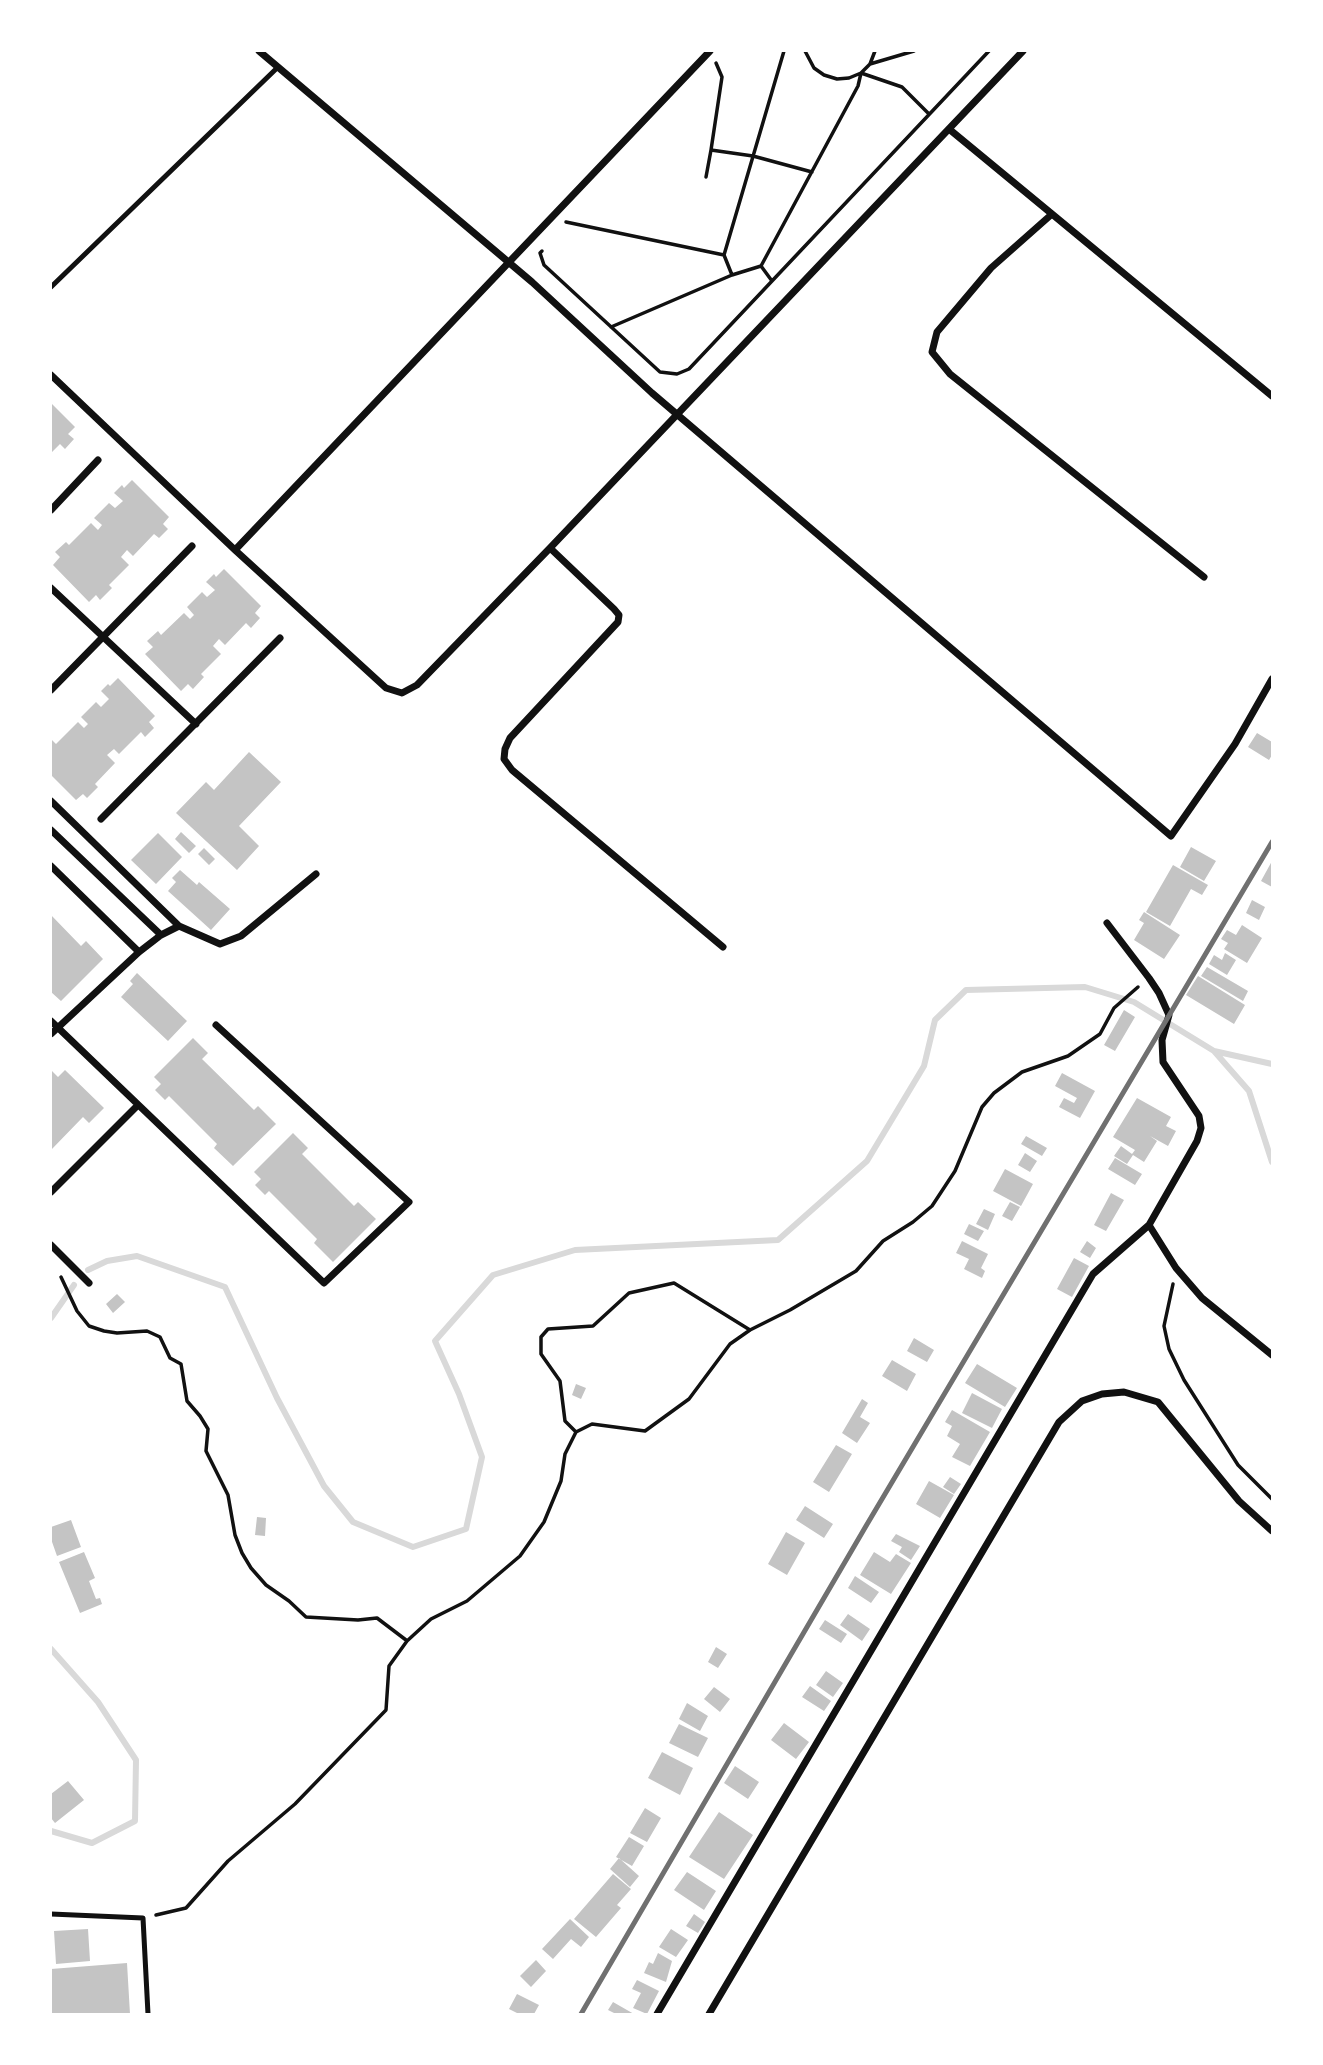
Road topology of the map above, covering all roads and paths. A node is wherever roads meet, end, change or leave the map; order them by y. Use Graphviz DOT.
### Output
graph roads {
  1 [pos="259,51"];
  2 [pos="710,51"];
  3 [pos="784,51"];
  4 [pos="806,51"];
  5 [pos="876,51"];
  6 [pos="914,51"];
  7 [pos="989,51"];
  8 [pos="1023,51"];
  9 [pos="716,63"];
  10 [pos="870,64"];
  11 [pos="277,68"];
  12 [pos="861,73"];
  13 [pos="929,114"];
  14 [pos="949,129"];
  15 [pos="711,150"];
  16 [pos="753,156"];
  17 [pos="811,172"];
  18 [pos="706,177"];
  19 [pos="1052,214"];
  20 [pos="566,222"];
  21 [pos="548,243"];
  22 [pos="724,255"];
  23 [pos="509,263"];
  24 [pos="761,267"];
  25 [pos="732,275"];
  26 [pos="772,281"];
  27 [pos="51,287"];
  28 [pos="611,327"];
  29 [pos="51,375"];
  30 [pos="1272,396"];
  31 [pos="677,414"];
  32 [pos="98,460"];
  33 [pos="51,510"];
  34 [pos="192,546"];
  35 [pos="550,548"];
  36 [pos="235,550"];
  37 [pos="1204,577"];
  38 [pos="51,589"];
  39 [pos="103,636"];
  40 [pos="280,638"];
  41 [pos="1272,679"];
  42 [pos="51,690"];
  43 [pos="196,724"];
  44 [pos="51,801"];
  45 [pos="101,820"];
  46 [pos="51,830"];
  47 [pos="51,866"];
  48 [pos="316,874"];
  49 [pos="1107,923"];
  50 [pos="179,926"];
  51 [pos="161,935"];
  52 [pos="723,947"];
  53 [pos="139,952"];
  54 [pos="1149,978"];
  55 [pos="51,1021"];
  56 [pos="216,1025"];
  57 [pos="58,1028"];
  58 [pos="51,1034"];
  59 [pos="137,1106"];
  60 [pos="51,1192"];
  61 [pos="1149,1225"];
  62 [pos="51,1245"];
  63 [pos="1176,1268"];
  64 [pos="58,1270"];
  65 [pos="89,1283"];
  66 [pos="750,1330"];
  67 [pos="1272,1355"];
  68 [pos="576,1432"];
  69 [pos="1272,1499"];
  70 [pos="1272,1531"];
  71 [pos="407,1641"];
  72 [pos="51,1914"];
  73 [pos="143,1918"];
  74 [pos="148,2014"];
  75 [pos="657,2014"];
  76 [pos="709,2014"];
  1 -- 11 [label="street"];
  2 -- 23 [label="street"];
  3 -- 16 [label="path"];
  4 -- 12 [label="path"];
  5 -- 10 [label="path"];
  6 -- 10 [label="path"];
  7 -- 13 [label="path"];
  8 -- 14 [label="street"];
  9 -- 15 [label="path"];
  10 -- 12 [label="path"];
  11 -- 23 [label="street"];
  11 -- 27 [label="lane"];
  12 -- 13 [label="path"];
  12 -- 17 [label="path"];
  13 -- 26 [label="path"];
  14 -- 19 [label="street"];
  14 -- 31 [label="street"];
  15 -- 16 [label="path"];
  15 -- 18 [label="path"];
  16 -- 17 [label="path"];
  16 -- 22 [label="path"];
  17 -- 24 [label="path"];
  19 -- 30 [label="street"];
  19 -- 37 [label="street"];
  20 -- 22 [label="path"];
  21 -- 28 [label="path"];
  22 -- 25 [label="path"];
  23 -- 31 [label="street"];
  23 -- 36 [label="street"];
  24 -- 25 [label="path"];
  24 -- 26 [label="path"];
  25 -- 28 [label="path"];
  26 -- 28 [label="path"];
  29 -- 36 [label="street"];
  31 -- 35 [label="street"];
  31 -- 41 [label="street"];
  32 -- 33 [label="street"];
  34 -- 39 [label="street"];
  35 -- 36 [label="street"];
  35 -- 52 [label="street"];
  38 -- 39 [label="street"];
  39 -- 42 [label="street"];
  39 -- 43 [label="street"];
  40 -- 43 [label="street"];
  43 -- 45 [label="street"];
  44 -- 50 [label="street"];
  46 -- 51 [label="street"];
  47 -- 53 [label="street"];
  48 -- 50 [label="street"];
  49 -- 54 [label="street"];
  50 -- 51 [label="street"];
  51 -- 53 [label="street"];
  53 -- 57 [label="street"];
  54 -- 61 [label="street"];
  54 -- 66 [label="path"];
  55 -- 57 [label="street"];
  56 -- 59 [label="street"];
  57 -- 58 [label="street"];
  57 -- 59 [label="street"];
  59 -- 60 [label="street"];
  61 -- 63 [label="street"];
  61 -- 75 [label="street"];
  62 -- 65 [label="street"];
  63 -- 67 [label="street"];
  63 -- 69 [label="path"];
  64 -- 71 [label="path"];
  66 -- 68 [label="path"];
  66 -- 68 [label="path"];
  68 -- 71 [label="path"];
  70 -- 76 [label="street"];
  71 -- 73 [label="path"];
  72 -- 73 [label="lane"];
  73 -- 74 [label="lane"];
}
